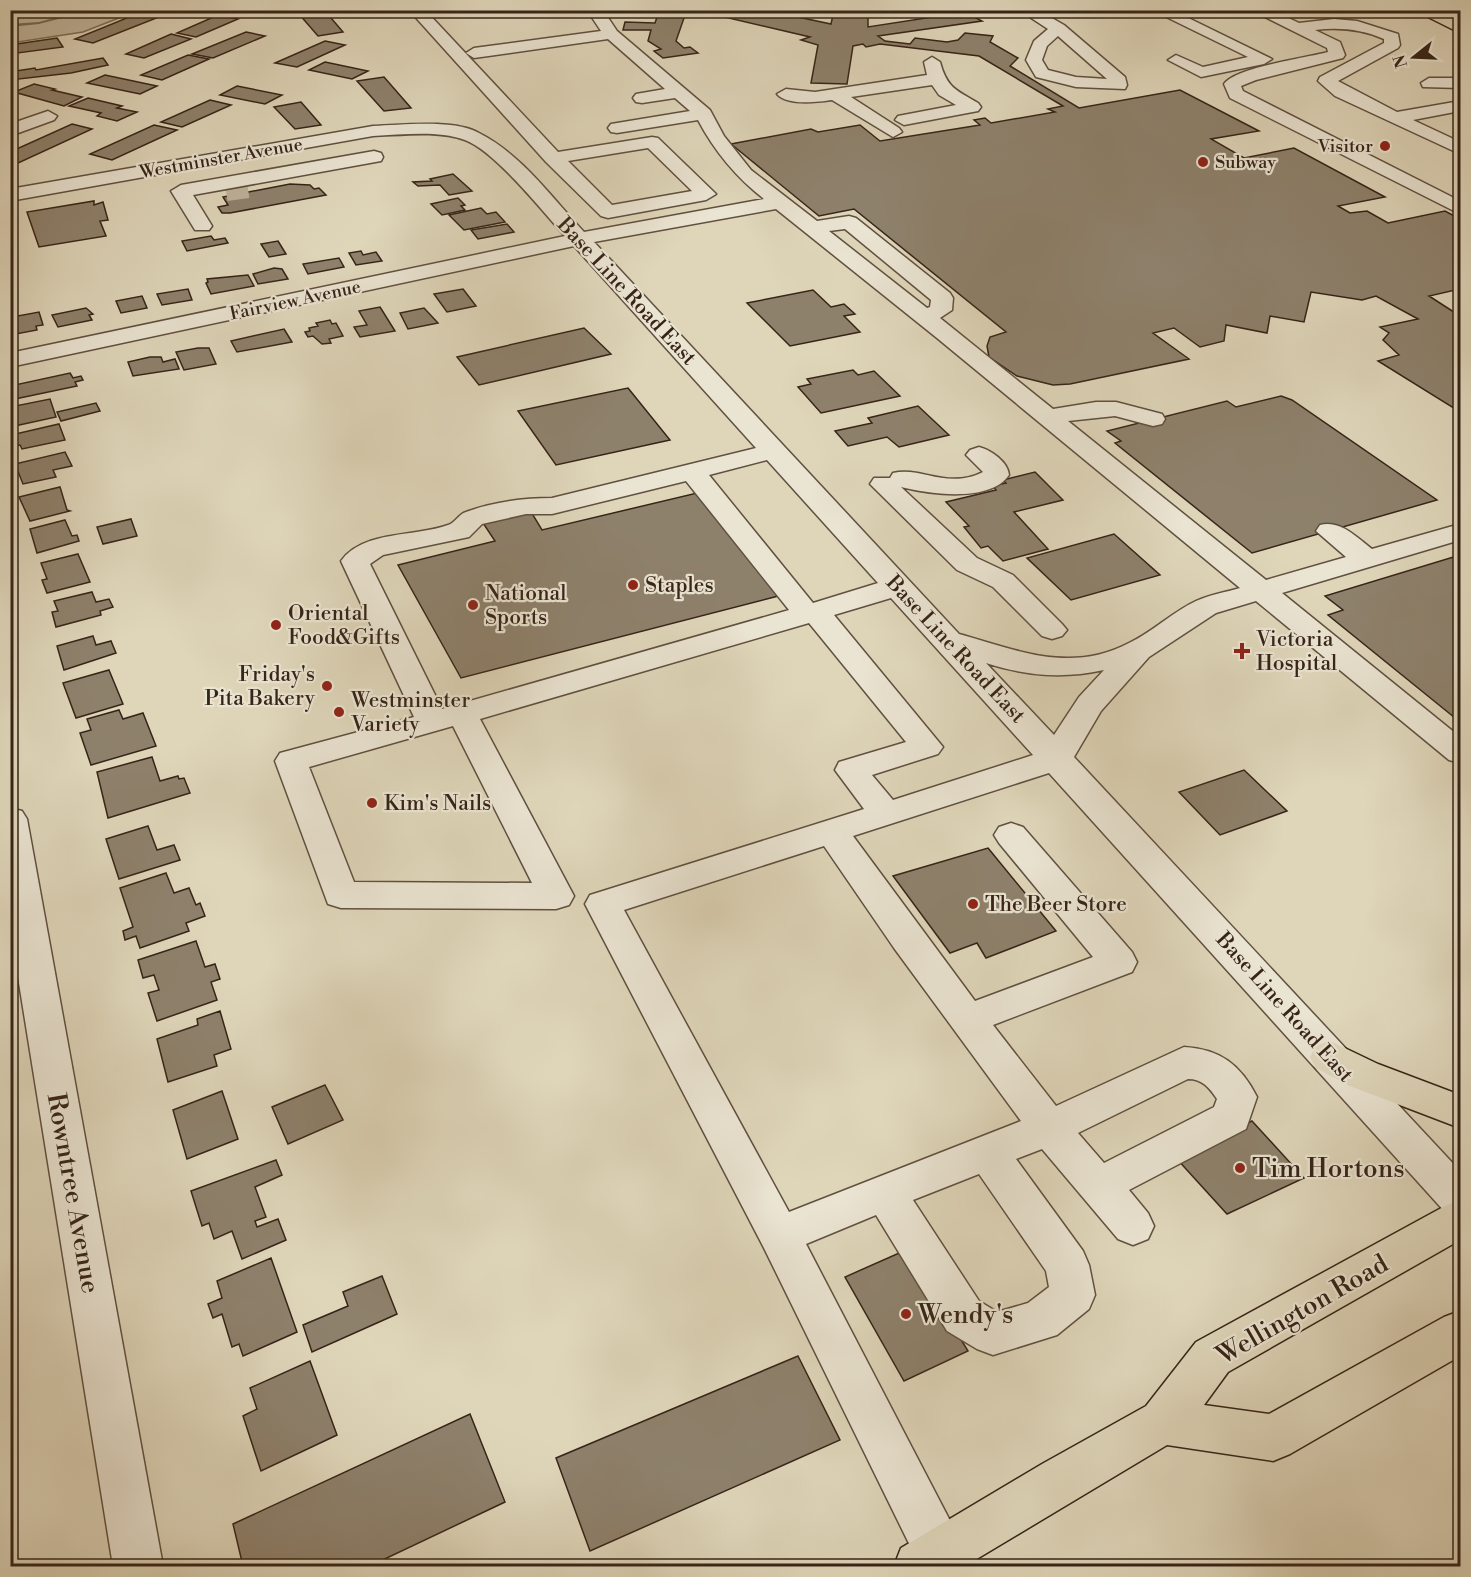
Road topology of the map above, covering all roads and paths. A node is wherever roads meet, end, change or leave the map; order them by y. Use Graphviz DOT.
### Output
graph roads {
  1 [pos="416,10"];
  2 [pos="600,10"];
  3 [pos="1026,10"];
  4 [pos="1159,10"];
  5 [pos="1258,10"];
  6 [pos="1420,10"];
  7 [pos="1444,10"];
  8 [pos="1461,18"];
  9 [pos="1058,28"];
  10 [pos="1297,28"];
  11 [pos="1461,28"];
  12 [pos="610,34"];
  13 [pos="1291,52"];
  14 [pos="474,53"];
  15 [pos="1264,59"];
  16 [pos="1176,60"];
  17 [pos="932,62"];
  18 [pos="1429,83"];
  19 [pos="1461,83"];
  20 [pos="941,85"];
  21 [pos="678,92"];
  22 [pos="786,94"];
  23 [pos="835,94"];
  24 [pos="642,98"];
  25 [pos="876,103"];
  26 [pos="1461,106"];
  27 [pos="704,114"];
  28 [pos="48,116"];
  29 [pos="1395,118"];
  30 [pos="1340,124"];
  31 [pos="433,129"];
  32 [pos="1308,130"];
  33 [pos="10,131"];
  34 [pos="599,131"];
  35 [pos="556,138"];
  36 [pos="536,141"];
  37 [pos="1329,141"];
  38 [pos="1461,149"];
  39 [pos="374,157"];
  40 [pos="554,158"];
  41 [pos="1329,162"];
  42 [pos="166,168"];
  43 [pos="1411,183"];
  44 [pos="181,191"];
  45 [pos="10,195"];
  46 [pos="781,202"];
  47 [pos="1461,208"];
  48 [pos="1425,212"];
  49 [pos="202,226"];
  50 [pos="814,228"];
  51 [pos="579,239"];
  52 [pos="925,317"];
  53 [pos="10,360"];
  54 [pos="1046,417"];
  55 [pos="1153,419"];
  56 [pos="774,451"];
  57 [pos="979,455"];
  58 [pos="692,471"];
  59 [pos="1330,531"];
  60 [pos="1461,532"];
  61 [pos="1367,559"];
  62 [pos="899,586"];
  63 [pos="1262,590"];
  64 [pos="811,613"];
  65 [pos="1052,630"];
  66 [pos="947,639"];
  67 [pos="1138,651"];
  68 [pos="447,718"];
  69 [pos="1461,753"];
  70 [pos="1057,759"];
  71 [pos="885,813"];
  72 [pos="10,819"];
  73 [pos="831,830"];
  74 [pos="1011,835"];
  75 [pos="555,896"];
  76 [pos="603,904"];
  77 [pos="967,1019"];
  78 [pos="1330,1057"];
  79 [pos="1461,1112"];
  80 [pos="1049,1128"];
  81 [pos="987,1152"];
  82 [pos="1098,1186"];
  83 [pos="885,1193"];
  84 [pos="1461,1199"];
  85 [pos="1461,1219"];
  86 [pos="1133,1227"];
  87 [pos="779,1235"];
  88 [pos="1461,1332"];
  89 [pos="1163,1422"];
  90 [pos="929,1560"];
  91 [pos="138,1566"];
  1 -- 36 [label="street"];
  2 -- 12 [label="street"];
  3 -- 9 [label="street"];
  4 -- 15 [label="street"];
  5 -- 10 [label="street"];
  6 -- 11 [label="main road"];
  7 -- 8 [label="main road"];
  9 -- 9 [label="street"];
  10 -- 29 [label="street"];
  10 -- 32 [label="street"];
  12 -- 14 [label="street"];
  12 -- 21 [label="street"];
  13 -- 15 [label="street"];
  15 -- 16 [label="street"];
  17 -- 20 [label="street"];
  18 -- 19 [label="street"];
  20 -- 23 [label="street"];
  20 -- 23 [label="street"];
  20 -- 25 [label="street"];
  21 -- 24 [label="street"];
  21 -- 27 [label="street"];
  22 -- 23 [label="street"];
  26 -- 29 [label="street"];
  27 -- 34 [label="street"];
  27 -- 46 [label="street"];
  28 -- 33 [label="street"];
  29 -- 38 [label="street"];
  30 -- 32 [label="street"];
  31 -- 42 [label="street, Westminster Avenue"];
  31 -- 51 [label="street, Base Line Road East"];
  32 -- 37 [label="street"];
  35 -- 36 [label="street"];
  36 -- 40 [label="street"];
  37 -- 41 [label="street"];
  37 -- 43 [label="street"];
  39 -- 44 [label="street"];
  40 -- 40 [label="street"];
  42 -- 44 [label="street"];
  42 -- 45 [label="street, Westminster Avenue"];
  43 -- 47 [label="street"];
  43 -- 48 [label="street"];
  44 -- 49 [label="street"];
  46 -- 50 [label="street"];
  46 -- 51 [label="street, Fairview Avenue"];
  50 -- 52 [label="street"];
  50 -- 52 [label="street"];
  51 -- 53 [label="street, Fairview Avenue"];
  51 -- 56 [label="street, Base Line Road East"];
  52 -- 54 [label="street"];
  54 -- 55 [label="street"];
  54 -- 63 [label="street"];
  56 -- 58 [label="street"];
  56 -- 62 [label="street, Base Line Road East"];
  57 -- 65 [label="street"];
  58 -- 64 [label="street"];
  58 -- 68 [label="street"];
  59 -- 61 [label="street"];
  60 -- 61 [label="street"];
  61 -- 63 [label="street"];
  62 -- 64 [label="street"];
  62 -- 66 [label="street, Base Line Road East"];
  63 -- 67 [label="street"];
  63 -- 69 [label="street"];
  64 -- 68 [label="street"];
  64 -- 71 [label="street"];
  66 -- 67 [label="street"];
  66 -- 70 [label="street, Base Line Road East"];
  67 -- 70 [label="street"];
  68 -- 75 [label="street"];
  68 -- 75 [label="street"];
  70 -- 71 [label="street"];
  70 -- 78 [label="street, Base Line Road East"];
  71 -- 73 [label="street"];
  72 -- 91 [label="street, Rowntree Avenue"];
  73 -- 76 [label="street"];
  73 -- 77 [label="street"];
  74 -- 77 [label="street"];
  75 -- 76 [label="street"];
  76 -- 87 [label="street"];
  77 -- 80 [label="street"];
  78 -- 79 [label="main road"];
  78 -- 84 [label="street, Base Line Road East"];
  80 -- 81 [label="street"];
  80 -- 82 [label="street"];
  80 -- 82 [label="street"];
  81 -- 83 [label="street"];
  81 -- 83 [label="street"];
  82 -- 86 [label="street"];
  83 -- 87 [label="street"];
  85 -- 89 [label="main road, Wellington Road"];
  87 -- 90 [label="street"];
  88 -- 89 [label="main road"];
  89 -- 90 [label="main road, Wellington Road"];
}
